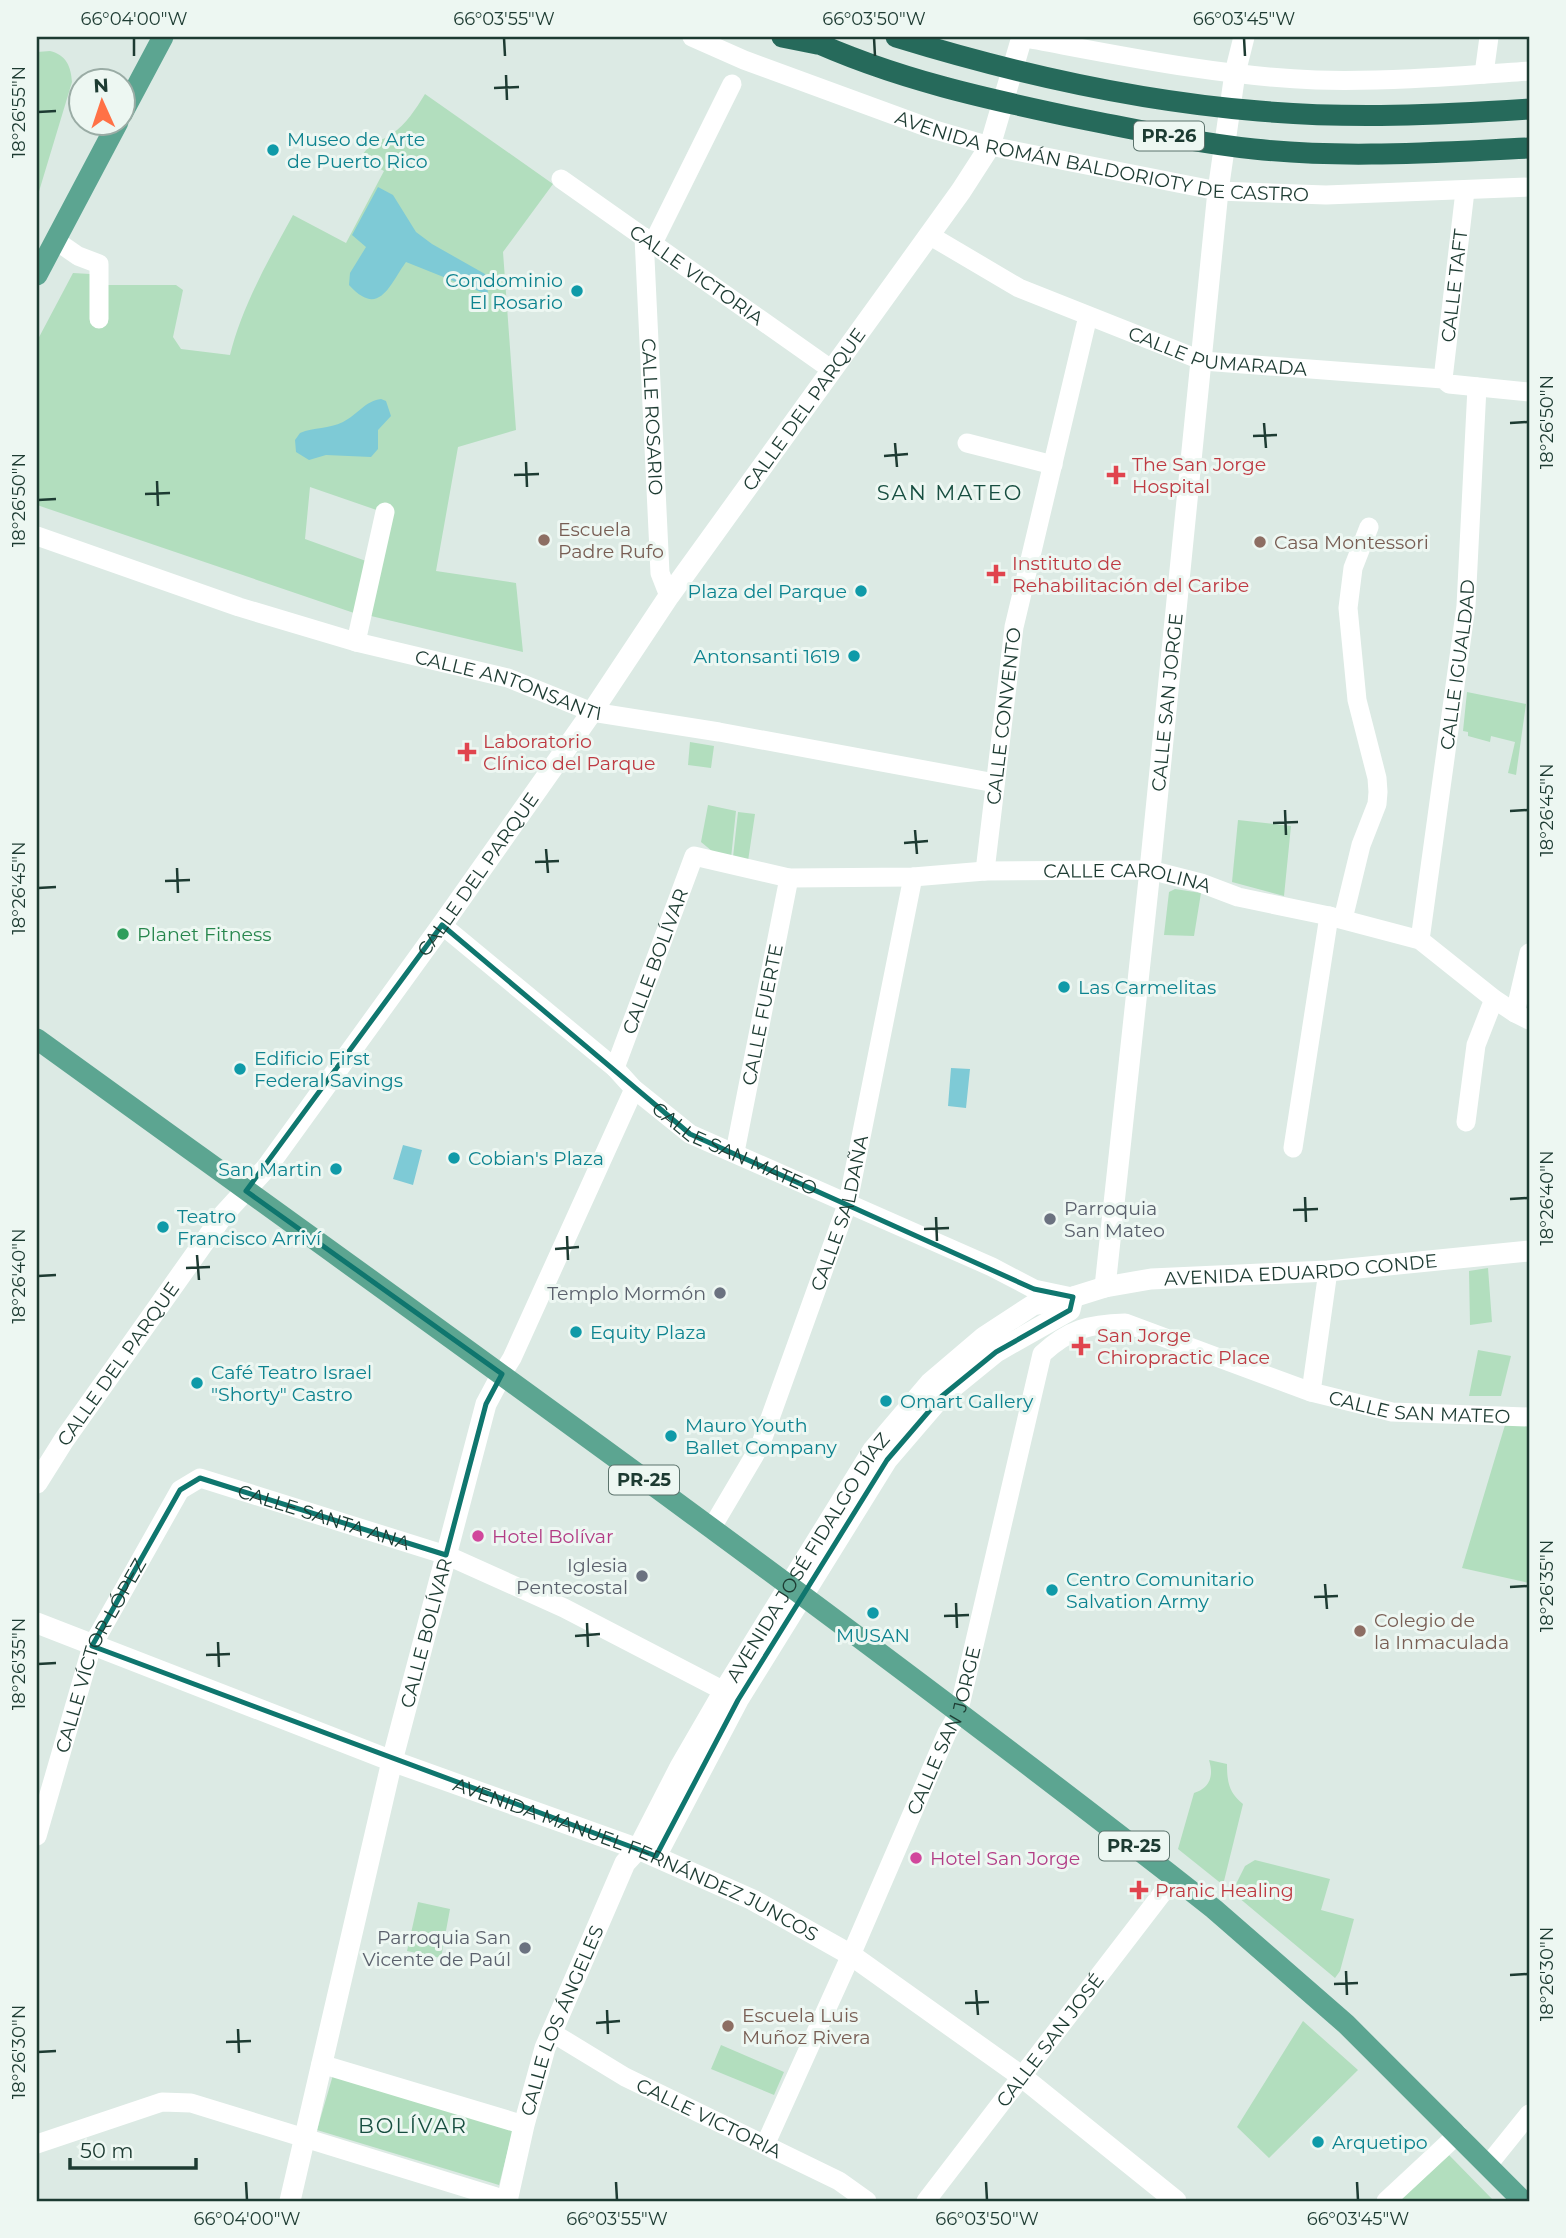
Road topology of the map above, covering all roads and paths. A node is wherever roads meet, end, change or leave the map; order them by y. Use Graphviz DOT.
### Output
graph roads {
  1 [pos="163,37"];
  2 [pos="692,37"];
  3 [pos="782,37"];
  4 [pos="896,37"];
  5 [pos="1021,37"];
  6 [pos="1244,37"];
  7 [pos="1489,37"];
  8 [pos="812,41"];
  9 [pos="1529,71"];
  10 [pos="1235,73"];
  11 [pos="1484,74"];
  12 [pos="732,84"];
  13 [pos="136,88"];
  14 [pos="1529,109"];
  15 [pos="111,136"];
  16 [pos="990,146"];
  17 [pos="1529,148"];
  18 [pos="561,179"];
  19 [pos="1529,187"];
  20 [pos="1218,191"];
  21 [pos="1465,191"];
  22 [pos="929,236"];
  23 [pos="55,240"];
  24 [pos="648,240"];
  25 [pos="37,275"];
  26 [pos="1088,316"];
  27 [pos="99,319"];
  28 [pos="1203,361"];
  29 [pos="832,370"];
  30 [pos="1443,380"];
  31 [pos="1477,387"];
  32 [pos="1529,392"];
  33 [pos="967,443"];
  34 [pos="1053,465"];
  35 [pos="385,512"];
  36 [pos="1369,527"];
  37 [pos="37,536"];
  38 [pos="669,596"];
  39 [pos="356,642"];
  40 [pos="592,712"];
  41 [pos="995,783"];
  42 [pos="694,856"];
  43 [pos="1150,870"];
  44 [pos="985,871"];
  45 [pos="913,877"];
  46 [pos="789,878"];
  47 [pos="1336,917"];
  48 [pos="442,925"];
  49 [pos="1420,940"];
  50 [pos="1529,953"];
  51 [pos="1494,999"];
  52 [pos="1522,1016"];
  53 [pos="37,1040"];
  54 [pos="615,1068"];
  55 [pos="635,1089"];
  56 [pos="1466,1122"];
  57 [pos="1293,1148"];
  58 [pos="735,1152"];
  59 [pos="246,1191"];
  60 [pos="848,1202"];
  61 [pos="1529,1251"];
  62 [pos="1328,1271"];
  63 [pos="1105,1287"];
  64 [pos="1073,1297"];
  65 [pos="1094,1324"];
  66 [pos="502,1374"];
  67 [pos="1311,1392"];
  68 [pos="1529,1417"];
  69 [pos="37,1483"];
  70 [pos="188,1483"];
  71 [pos="711,1529"];
  72 [pos="446,1555"];
  73 [pos="796,1590"];
  74 [pos="37,1623"];
  75 [pos="92,1646"];
  76 [pos="724,1690"];
  77 [pos="958,1714"];
  78 [pos="392,1761"];
  79 [pos="37,1836"];
  80 [pos="647,1853"];
  81 [pos="1174,1878"];
  82 [pos="851,1955"];
  83 [pos="551,2032"];
  84 [pos="321,2064"];
  85 [pos="1021,2076"];
  86 [pos="1529,2114"];
  87 [pos="524,2124"];
  88 [pos="1458,2134"];
  89 [pos="304,2136"];
  90 [pos="37,2144"];
  91 [pos="765,2144"];
  92 [pos="1488,2165"];
  93 [pos="290,2201"];
  94 [pos="508,2201"];
  95 [pos="867,2201"];
  96 [pos="926,2201"];
  97 [pos="1176,2201"];
  98 [pos="1386,2201"];
  99 [pos="1523,2201"];
  1 -- 13 [label="main road"];
  2 -- 16 [label="street, AVENIDA ROMÁN BALDORIOTY DE CASTRO"];
  3 -- 8 [label="highway"];
  4 -- 14 [label="highway, PR-26"];
  5 -- 10 [label="street"];
  5 -- 16 [label="street, CALLE DEL PARQUE"];
  6 -- 10 [label="street, CALLE SAN JORGE"];
  7 -- 11 [label="street"];
  8 -- 17 [label="highway, PR-26"];
  9 -- 11 [label="street"];
  10 -- 11 [label="street"];
  10 -- 20 [label="street, CALLE SAN JORGE"];
  12 -- 24 [label="street, CALLE ROSARIO"];
  15 -- 23 [label="main road"];
  16 -- 20 [label="street, AVENIDA ROMÁN BALDORIOTY DE CASTRO"];
  16 -- 22 [label="street, CALLE DEL PARQUE"];
  18 -- 24 [label="street, CALLE VICTORIA"];
  19 -- 21 [label="street, AVENIDA ROMÁN BALDORIOTY DE CASTRO"];
  20 -- 21 [label="street, AVENIDA ROMÁN BALDORIOTY DE CASTRO"];
  20 -- 28 [label="street, CALLE SAN JORGE"];
  21 -- 30 [label="street, CALLE TAFT"];
  22 -- 26 [label="street, CALLE PUMARADA"];
  22 -- 29 [label="street, CALLE DEL PARQUE"];
  23 -- 25 [label="main road"];
  23 -- 27 [label="street"];
  24 -- 29 [label="street, CALLE VICTORIA"];
  24 -- 38 [label="street, CALLE ROSARIO"];
  26 -- 28 [label="street, CALLE PUMARADA"];
  26 -- 34 [label="street, CALLE CONVENTO"];
  28 -- 30 [label="street, CALLE PUMARADA"];
  28 -- 43 [label="street, CALLE SAN JORGE"];
  29 -- 38 [label="street, CALLE DEL PARQUE"];
  30 -- 31 [label="street, CALLE PUMARADA"];
  31 -- 32 [label="street, CALLE PUMARADA"];
  31 -- 49 [label="street, CALLE IGUALDAD"];
  33 -- 34 [label="street"];
  34 -- 41 [label="street, CALLE CONVENTO"];
  35 -- 39 [label="street"];
  36 -- 47 [label="street"];
  37 -- 39 [label="street, CALLE ANTONSANTI"];
  38 -- 40 [label="street, CALLE DEL PARQUE"];
  39 -- 40 [label="street, CALLE ANTONSANTI"];
  40 -- 41 [label="street, CALLE ANTONSANTI"];
  40 -- 48 [label="street, CALLE DEL PARQUE"];
  41 -- 44 [label="street, CALLE CONVENTO"];
  42 -- 46 [label="street, CALLE CAROLINA"];
  42 -- 54 [label="street, CALLE BOLÍVAR"];
  43 -- 44 [label="street, CALLE CAROLINA"];
  43 -- 47 [label="street, CALLE CAROLINA"];
  43 -- 63 [label="street, CALLE SAN JORGE"];
  44 -- 45 [label="street, CALLE CAROLINA"];
  45 -- 46 [label="street, CALLE CAROLINA"];
  45 -- 60 [label="street, CALLE SALDAÑA"];
  46 -- 58 [label="street, CALLE FUERTE"];
  47 -- 49 [label="street, CALLE CAROLINA"];
  47 -- 57 [label="street"];
  48 -- 54 [label="street, CALLE SAN MATEO"];
  48 -- 59 [label="street, CALLE DEL PARQUE"];
  49 -- 51 [label="street, CALLE CAROLINA"];
  50 -- 52 [label="street"];
  51 -- 52 [label="street, CALLE CAROLINA"];
  51 -- 56 [label="street"];
  53 -- 59 [label="main road, PR-25"];
  54 -- 55 [label="street, CALLE SAN MATEO"];
  55 -- 58 [label="street, CALLE SAN MATEO"];
  55 -- 66 [label="street, CALLE BOLÍVAR"];
  58 -- 60 [label="street, CALLE SAN MATEO"];
  59 -- 66 [label="main road, PR-25"];
  59 -- 69 [label="street, CALLE DEL PARQUE"];
  60 -- 64 [label="street, CALLE SAN MATEO"];
  60 -- 71 [label="street, CALLE SALDAÑA"];
  61 -- 62 [label="street, AVENIDA EDUARDO CONDE"];
  62 -- 63 [label="street, AVENIDA EDUARDO CONDE"];
  62 -- 67 [label="street, CALLE SAN MATEO"];
  63 -- 64 [label="street, AVENIDA EDUARDO CONDE"];
  64 -- 73 [label="street, AVENIDA JOSÉ FIDALGO DÍAZ"];
  65 -- 67 [label="street, CALLE SAN MATEO"];
  65 -- 77 [label="street, CALLE SAN JORGE"];
  66 -- 71 [label="main road, PR-25"];
  66 -- 72 [label="street, CALLE BOLÍVAR"];
  67 -- 68 [label="street, CALLE SAN MATEO"];
  70 -- 72 [label="street, CALLE SANTA ANA"];
  70 -- 75 [label="street, CALLE VÍCTOR LÓPEZ"];
  71 -- 73 [label="main road, PR-25"];
  72 -- 76 [label="street, CALLE SANTA ANA"];
  72 -- 78 [label="street, CALLE BOLÍVAR"];
  73 -- 76 [label="street, AVENIDA JOSÉ FIDALGO DÍAZ"];
  73 -- 77 [label="main road, PR-25"];
  73 -- 80 [label="street, AVENIDA JOSÉ FIDALGO DÍAZ"];
  74 -- 75 [label="street, AVENIDA MANUEL FERNÁNDEZ JUNCOS"];
  75 -- 78 [label="street, AVENIDA MANUEL FERNÁNDEZ JUNCOS"];
  75 -- 79 [label="street, CALLE VÍCTOR LÓPEZ"];
  76 -- 80 [label="street, AVENIDA JOSÉ FIDALGO DÍAZ"];
  77 -- 81 [label="main road, PR-25"];
  77 -- 82 [label="street, CALLE SAN JORGE"];
  78 -- 80 [label="street, AVENIDA MANUEL FERNÁNDEZ JUNCOS"];
  78 -- 84 [label="street, CALLE BOLÍVAR"];
  80 -- 82 [label="street, AVENIDA MANUEL FERNÁNDEZ JUNCOS"];
  80 -- 83 [label="street, CALLE LOS ÁNGELES"];
  81 -- 85 [label="street, CALLE SAN JOSÉ"];
  81 -- 88 [label="main road, PR-25"];
  82 -- 85 [label="street, AVENIDA MANUEL FERNÁNDEZ JUNCOS"];
  82 -- 91 [label="street, CALLE SAN JORGE"];
  83 -- 87 [label="street, CALLE LOS ÁNGELES"];
  83 -- 91 [label="street, CALLE VICTORIA"];
  84 -- 87 [label="street"];
  84 -- 89 [label="street, CALLE BOLÍVAR"];
  85 -- 96 [label="street, CALLE SAN JOSÉ"];
  85 -- 97 [label="street, AVENIDA MANUEL FERNÁNDEZ JUNCOS"];
  86 -- 92 [label="street"];
  87 -- 94 [label="street, CALLE LOS ÁNGELES"];
  88 -- 92 [label="main road, PR-25"];
  88 -- 98 [label="street"];
  89 -- 90 [label="street"];
  89 -- 93 [label="street, CALLE BOLÍVAR"];
  89 -- 94 [label="street"];
  91 -- 95 [label="street, CALLE VICTORIA"];
  92 -- 99 [label="main road, PR-25"];
}
